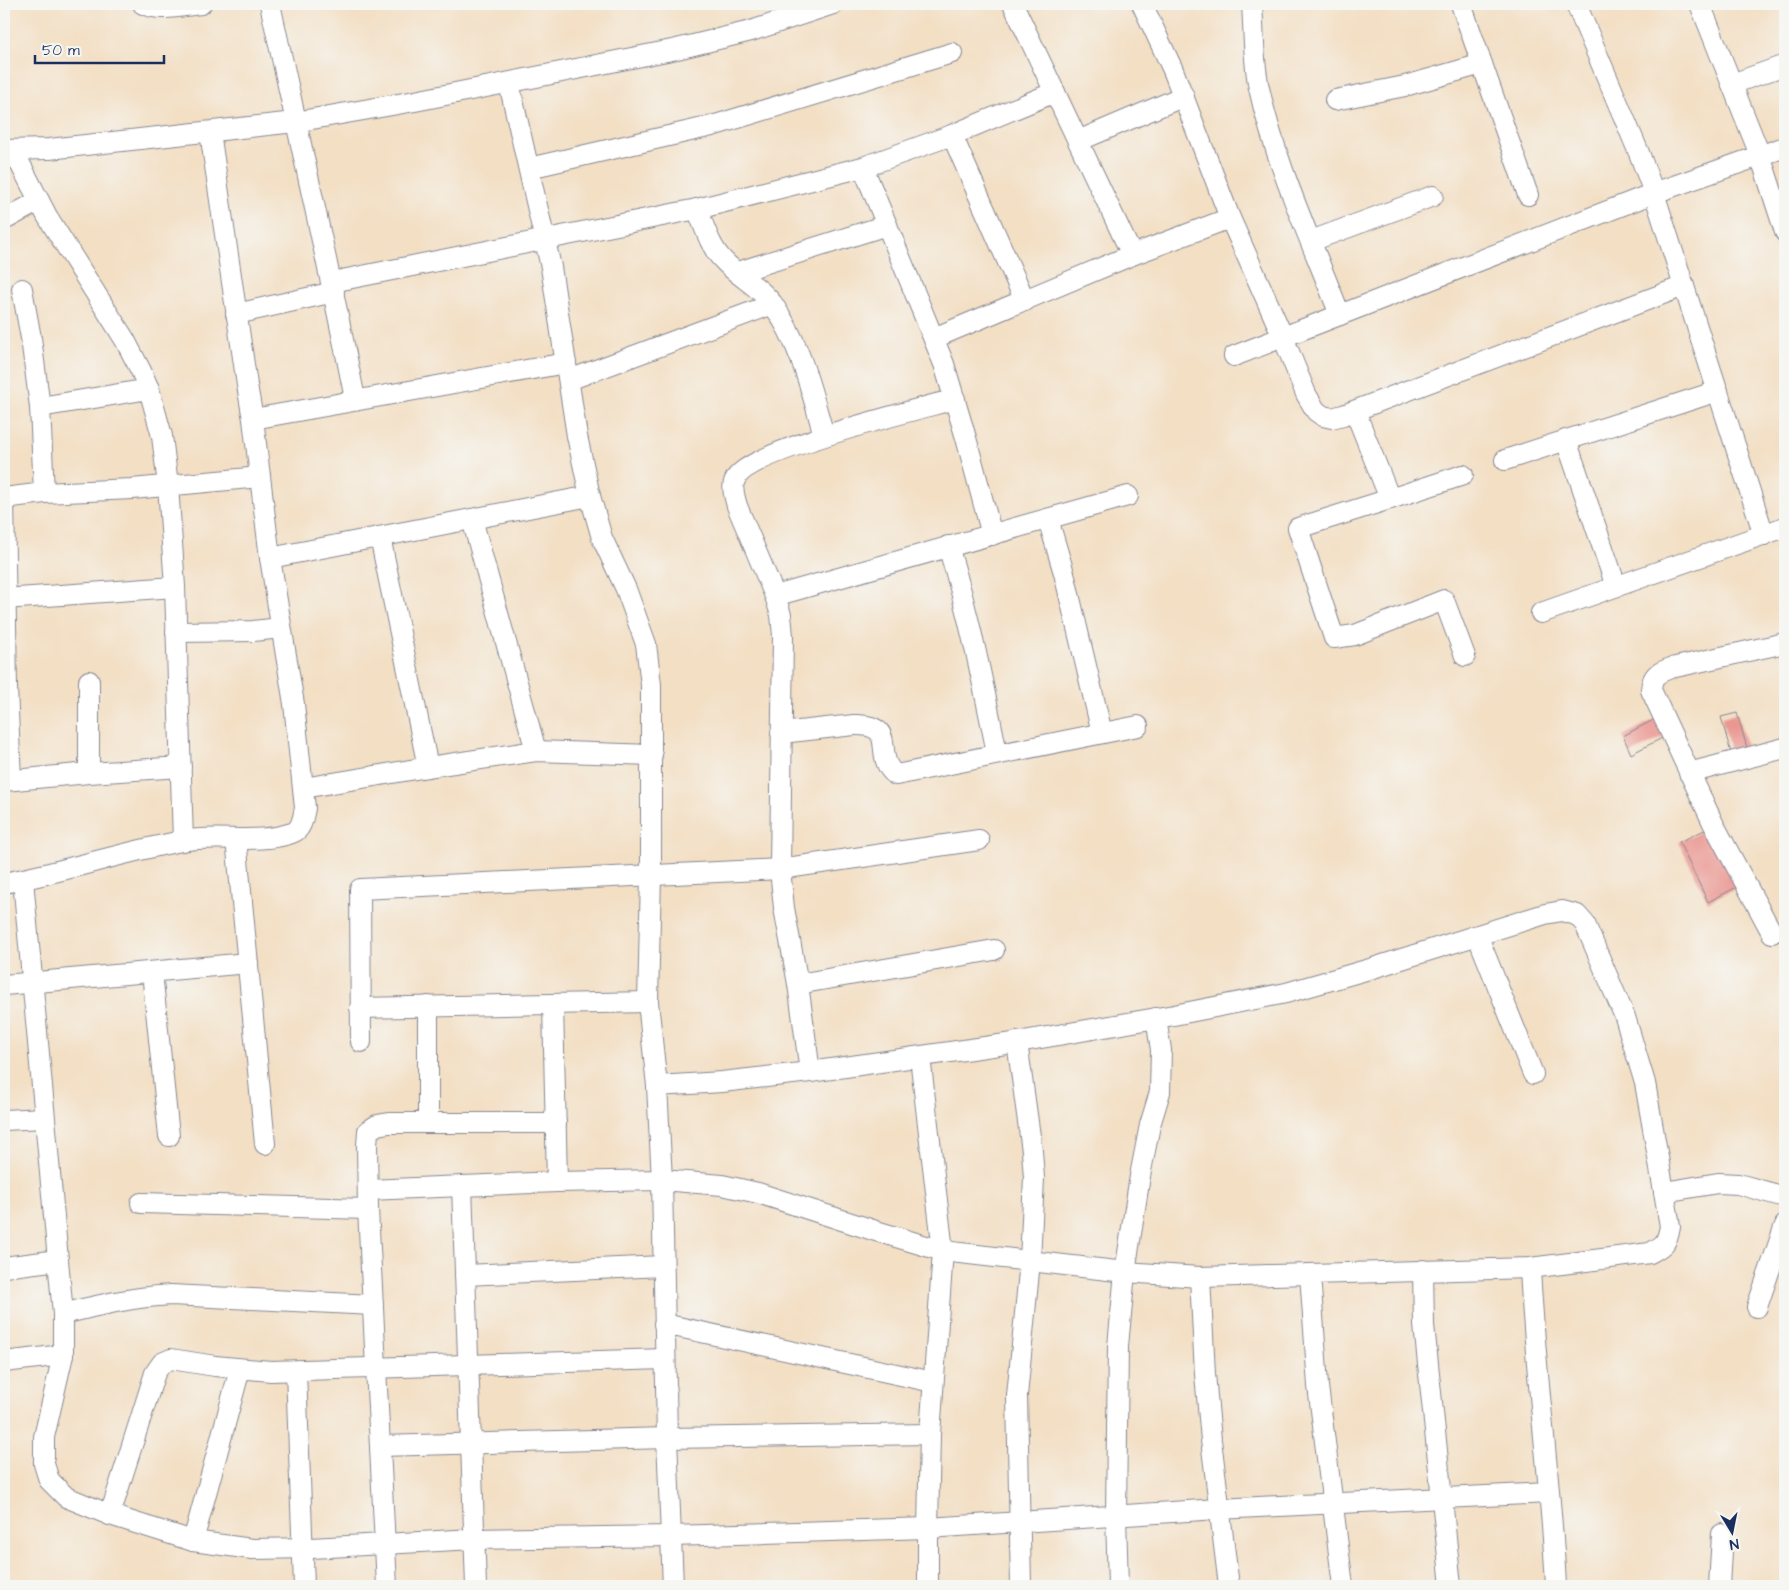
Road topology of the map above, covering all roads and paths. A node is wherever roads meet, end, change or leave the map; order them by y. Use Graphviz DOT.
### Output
graph roads {
  1 [pos="143,4"];
  2 [pos="200,4"];
  3 [pos="270,4"];
  4 [pos="1013,4"];
  5 [pos="1142,4"];
  6 [pos="1252,4"];
  7 [pos="1461,4"];
  8 [pos="1576,4"];
  9 [pos="1700,4"];
  10 [pos="821,6"];
  11 [pos="952,53"];
  12 [pos="1482,64"];
  13 [pos="1785,65"];
  14 [pos="509,83"];
  15 [pos="1732,84"];
  16 [pos="1055,92"];
  17 [pos="1184,96"];
  18 [pos="1336,100"];
  19 [pos="295,122"];
  20 [pos="210,132"];
  21 [pos="952,135"];
  22 [pos="1078,141"];
  23 [pos="1785,147"];
  24 [pos="8,150"];
  25 [pos="1760,155"];
  26 [pos="863,167"];
  27 [pos="529,168"];
  28 [pos="1654,193"];
  29 [pos="1528,195"];
  30 [pos="1433,196"];
  31 [pos="39,201"];
  32 [pos="697,209"];
  33 [pos="1230,218"];
  34 [pos="4,220"];
  35 [pos="887,225"];
  36 [pos="1785,232"];
  37 [pos="546,240"];
  38 [pos="1311,241"];
  39 [pos="1132,255"];
  40 [pos="738,272"];
  41 [pos="1684,286"];
  42 [pos="333,287"];
  43 [pos="22,289"];
  44 [pos="1025,301"];
  45 [pos="773,304"];
  46 [pos="236,314"];
  47 [pos="1340,315"];
  48 [pos="1283,337"];
  49 [pos="934,338"];
  50 [pos="1234,356"];
  51 [pos="567,372"];
  52 [pos="149,389"];
  53 [pos="1718,391"];
  54 [pos="955,399"];
  55 [pos="355,400"];
  56 [pos="40,407"];
  57 [pos="1355,411"];
  58 [pos="253,418"];
  59 [pos="824,435"];
  60 [pos="1566,440"];
  61 [pos="1505,460"];
  62 [pos="1463,474"];
  63 [pos="260,477"];
  64 [pos="168,485"];
  65 [pos="44,493"];
  66 [pos="590,496"];
  67 [pos="1128,496"];
  68 [pos="4,498"];
  69 [pos="1390,499"];
  70 [pos="472,519"];
  71 [pos="1048,519"];
  72 [pos="1785,527"];
  73 [pos="992,535"];
  74 [pos="1764,535"];
  75 [pos="380,537"];
  76 [pos="948,546"];
  77 [pos="270,558"];
  78 [pos="1616,586"];
  79 [pos="174,587"];
  80 [pos="775,596"];
  81 [pos="4,599"];
  82 [pos="1541,612"];
  83 [pos="281,628"];
  84 [pos="176,632"];
  85 [pos="1785,643"];
  86 [pos="1465,656"];
  87 [pos="89,681"];
  88 [pos="5,688"];
  89 [pos="1138,726"];
  90 [pos="782,733"];
  91 [pos="1102,733"];
  92 [pos="1785,748"];
  93 [pos="536,752"];
  94 [pos="997,753"];
  95 [pos="652,755"];
  96 [pos="181,767"];
  97 [pos="428,767"];
  98 [pos="89,773"];
  99 [pos="1689,773"];
  100 [pos="8,781"];
  101 [pos="303,788"];
  102 [pos="236,839"];
  103 [pos="978,840"];
  104 [pos="183,841"];
  105 [pos="780,869"];
  106 [pos="651,876"];
  107 [pos="13,881"];
  108 [pos="1772,933"];
  109 [pos="1478,937"];
  110 [pos="994,950"];
  111 [pos="248,963"];
  112 [pos="152,972"];
  113 [pos="32,982"];
  114 [pos="798,984"];
  115 [pos="4,985"];
  116 [pos="648,1002"];
  117 [pos="553,1004"];
  118 [pos="428,1006"];
  119 [pos="360,1008"];
  120 [pos="1156,1018"];
  121 [pos="361,1042"];
  122 [pos="1018,1042"];
  123 [pos="920,1057"];
  124 [pos="810,1072"];
  125 [pos="1533,1074"];
  126 [pos="657,1086"];
  127 [pos="44,1118"];
  128 [pos="4,1120"];
  129 [pos="428,1123"];
  130 [pos="556,1123"];
  131 [pos="168,1136"];
  132 [pos="265,1144"];
  133 [pos="662,1180"];
  134 [pos="557,1182"];
  135 [pos="462,1186"];
  136 [pos="1664,1192"];
  137 [pos="1785,1197"];
  138 [pos="368,1199"];
  139 [pos="141,1203"];
  140 [pos="1785,1225"];
  141 [pos="943,1251"];
  142 [pos="58,1260"];
  143 [pos="1030,1261"];
  144 [pos="662,1266"];
  145 [pos="4,1267"];
  146 [pos="1530,1268"];
  147 [pos="1423,1270"];
  148 [pos="1125,1272"];
  149 [pos="1310,1274"];
  150 [pos="465,1275"];
  151 [pos="1200,1277"];
  152 [pos="373,1305"];
  153 [pos="1757,1307"];
  154 [pos="63,1314"];
  155 [pos="664,1324"];
  156 [pos="63,1355"];
  157 [pos="665,1359"];
  158 [pos="4,1362"];
  159 [pos="468,1365"];
  160 [pos="376,1368"];
  161 [pos="240,1369"];
  162 [pos="296,1371"];
  163 [pos="933,1382"];
  164 [pos="930,1434"];
  165 [pos="667,1438"];
  166 [pos="471,1443"];
  167 [pos="380,1446"];
  168 [pos="1549,1493"];
  169 [pos="1441,1498"];
  170 [pos="1333,1503"];
  171 [pos="1218,1509"];
  172 [pos="110,1515"];
  173 [pos="1116,1516"];
  174 [pos="1020,1522"];
  175 [pos="928,1528"];
  176 [pos="1722,1534"];
  177 [pos="671,1536"];
  178 [pos="474,1539"];
  179 [pos="194,1541"];
  180 [pos="384,1544"];
  181 [pos="302,1548"];
  182 [pos="304,1586"];
  183 [pos="387,1586"];
  184 [pos="476,1586"];
  185 [pos="673,1586"];
  186 [pos="928,1586"];
  187 [pos="1021,1586"];
  188 [pos="1118,1586"];
  189 [pos="1230,1586"];
  190 [pos="1343,1586"];
  191 [pos="1451,1586"];
  192 [pos="1556,1586"];
  193 [pos="1719,1586"];
  1 -- 2 [label="street"];
  3 -- 19 [label="street"];
  4 -- 16 [label="street"];
  5 -- 17 [label="street"];
  6 -- 38 [label="street"];
  7 -- 12 [label="street"];
  8 -- 28 [label="street"];
  9 -- 15 [label="street"];
  10 -- 14 [label="street"];
  11 -- 27 [label="street"];
  12 -- 18 [label="street"];
  12 -- 29 [label="street"];
  13 -- 15 [label="street"];
  14 -- 19 [label="street"];
  14 -- 27 [label="street"];
  15 -- 25 [label="street"];
  16 -- 21 [label="street"];
  16 -- 22 [label="street"];
  17 -- 22 [label="street"];
  17 -- 33 [label="street"];
  19 -- 20 [label="street"];
  19 -- 42 [label="street"];
  20 -- 24 [label="street"];
  20 -- 46 [label="street"];
  21 -- 26 [label="street"];
  21 -- 44 [label="street"];
  22 -- 39 [label="street"];
  23 -- 25 [label="street"];
  24 -- 31 [label="street"];
  25 -- 28 [label="street"];
  25 -- 36 [label="street"];
  26 -- 32 [label="street"];
  26 -- 35 [label="street"];
  27 -- 37 [label="street"];
  28 -- 41 [label="street"];
  28 -- 47 [label="street"];
  30 -- 38 [label="street"];
  31 -- 34 [label="street"];
  31 -- 52 [label="street"];
  32 -- 37 [label="street"];
  32 -- 40 [label="street"];
  33 -- 39 [label="street"];
  33 -- 48 [label="street"];
  35 -- 40 [label="street"];
  35 -- 49 [label="street"];
  37 -- 42 [label="street"];
  37 -- 51 [label="street"];
  38 -- 47 [label="street"];
  39 -- 44 [label="street"];
  40 -- 45 [label="street"];
  41 -- 53 [label="street"];
  41 -- 57 [label="street"];
  42 -- 46 [label="street"];
  42 -- 55 [label="street"];
  43 -- 56 [label="street"];
  44 -- 49 [label="street"];
  45 -- 51 [label="street"];
  45 -- 59 [label="street"];
  46 -- 58 [label="street"];
  47 -- 48 [label="street"];
  48 -- 50 [label="street"];
  48 -- 57 [label="street"];
  49 -- 54 [label="street"];
  51 -- 55 [label="street"];
  51 -- 66 [label="street"];
  52 -- 56 [label="street"];
  52 -- 64 [label="street"];
  53 -- 60 [label="street"];
  53 -- 74 [label="street"];
  54 -- 59 [label="street"];
  54 -- 73 [label="street"];
  55 -- 58 [label="street"];
  56 -- 65 [label="street"];
  57 -- 69 [label="street"];
  58 -- 63 [label="street"];
  59 -- 80 [label="street"];
  60 -- 61 [label="street"];
  60 -- 78 [label="street"];
  62 -- 69 [label="street"];
  63 -- 64 [label="street"];
  63 -- 77 [label="street"];
  64 -- 65 [label="street"];
  64 -- 79 [label="street"];
  65 -- 68 [label="street"];
  66 -- 70 [label="street"];
  66 -- 95 [label="street"];
  67 -- 71 [label="street"];
  68 -- 81 [label="street"];
  69 -- 86 [label="street"];
  70 -- 75 [label="street"];
  70 -- 93 [label="street"];
  71 -- 73 [label="street"];
  71 -- 91 [label="street"];
  72 -- 74 [label="street"];
  73 -- 76 [label="street"];
  74 -- 78 [label="street"];
  75 -- 77 [label="street"];
  75 -- 97 [label="street"];
  76 -- 80 [label="street"];
  76 -- 94 [label="street"];
  77 -- 83 [label="street"];
  78 -- 82 [label="street"];
  79 -- 81 [label="street"];
  79 -- 84 [label="street"];
  80 -- 90 [label="street"];
  81 -- 88 [label="street"];
  83 -- 84 [label="street"];
  83 -- 101 [label="street"];
  84 -- 96 [label="street"];
  85 -- 99 [label="street"];
  87 -- 98 [label="street"];
  88 -- 100 [label="street"];
  89 -- 91 [label="street"];
  90 -- 94 [label="street"];
  90 -- 105 [label="street"];
  91 -- 94 [label="street"];
  92 -- 99 [label="street"];
  93 -- 95 [label="street"];
  93 -- 97 [label="street"];
  95 -- 106 [label="street"];
  96 -- 98 [label="street"];
  96 -- 104 [label="street"];
  97 -- 101 [label="street"];
  98 -- 100 [label="street"];
  99 -- 108 [label="street"];
  101 -- 102 [label="street"];
  102 -- 104 [label="street"];
  102 -- 111 [label="street"];
  103 -- 105 [label="street"];
  104 -- 107 [label="street"];
  105 -- 106 [label="street"];
  105 -- 114 [label="street"];
  106 -- 116 [label="street"];
  106 -- 119 [label="street"];
  107 -- 113 [label="street"];
  109 -- 120 [label="street"];
  109 -- 125 [label="street"];
  109 -- 136 [label="street"];
  110 -- 114 [label="street"];
  111 -- 112 [label="street"];
  111 -- 132 [label="street"];
  112 -- 113 [label="street"];
  112 -- 131 [label="street"];
  113 -- 115 [label="street"];
  113 -- 127 [label="street"];
  114 -- 124 [label="street"];
  116 -- 117 [label="street"];
  116 -- 126 [label="street"];
  117 -- 118 [label="street"];
  117 -- 130 [label="street"];
  118 -- 119 [label="street"];
  118 -- 129 [label="street"];
  119 -- 121 [label="street"];
  120 -- 122 [label="street"];
  120 -- 148 [label="street"];
  122 -- 123 [label="street"];
  122 -- 143 [label="street"];
  123 -- 124 [label="street"];
  123 -- 141 [label="street"];
  124 -- 126 [label="street"];
  126 -- 133 [label="street"];
  127 -- 128 [label="street"];
  127 -- 142 [label="street"];
  129 -- 130 [label="street"];
  129 -- 138 [label="street"];
  130 -- 134 [label="street"];
  133 -- 134 [label="street"];
  133 -- 141 [label="street"];
  133 -- 144 [label="street"];
  134 -- 135 [label="street"];
  135 -- 138 [label="street"];
  135 -- 150 [label="street"];
  136 -- 137 [label="street"];
  136 -- 146 [label="street"];
  138 -- 139 [label="street"];
  138 -- 152 [label="street"];
  140 -- 153 [label="street"];
  141 -- 143 [label="street"];
  141 -- 163 [label="street"];
  142 -- 145 [label="street"];
  142 -- 154 [label="street"];
  143 -- 148 [label="street"];
  143 -- 174 [label="street"];
  144 -- 150 [label="street"];
  144 -- 155 [label="street"];
  146 -- 147 [label="street"];
  146 -- 168 [label="street"];
  147 -- 149 [label="street"];
  147 -- 169 [label="street"];
  148 -- 151 [label="street"];
  148 -- 173 [label="street"];
  149 -- 151 [label="street"];
  149 -- 170 [label="street"];
  150 -- 159 [label="street"];
  151 -- 171 [label="street"];
  152 -- 154 [label="street"];
  152 -- 160 [label="street"];
  154 -- 156 [label="street"];
  155 -- 157 [label="street"];
  155 -- 163 [label="street"];
  156 -- 158 [label="street"];
  156 -- 172 [label="street"];
  157 -- 159 [label="street"];
  157 -- 165 [label="street"];
  159 -- 160 [label="street"];
  159 -- 166 [label="street"];
  160 -- 162 [label="street"];
  160 -- 167 [label="street"];
  161 -- 162 [label="street"];
  161 -- 172 [label="street"];
  161 -- 179 [label="street"];
  162 -- 181 [label="street"];
  163 -- 164 [label="street"];
  164 -- 165 [label="street"];
  164 -- 175 [label="street"];
  165 -- 166 [label="street"];
  165 -- 177 [label="street"];
  166 -- 167 [label="street"];
  166 -- 178 [label="street"];
  167 -- 180 [label="street"];
  168 -- 169 [label="street"];
  168 -- 192 [label="street"];
  169 -- 170 [label="street"];
  169 -- 191 [label="street"];
  170 -- 171 [label="street"];
  170 -- 190 [label="street"];
  171 -- 173 [label="street"];
  171 -- 189 [label="street"];
  172 -- 179 [label="street"];
  173 -- 174 [label="street"];
  173 -- 188 [label="street"];
  174 -- 175 [label="street"];
  174 -- 187 [label="street"];
  175 -- 177 [label="street"];
  175 -- 186 [label="street"];
  176 -- 193 [label="street"];
  177 -- 178 [label="street"];
  177 -- 185 [label="street"];
  178 -- 180 [label="street"];
  178 -- 184 [label="street"];
  179 -- 181 [label="street"];
  180 -- 181 [label="street"];
  180 -- 183 [label="street"];
  181 -- 182 [label="street"];
}
